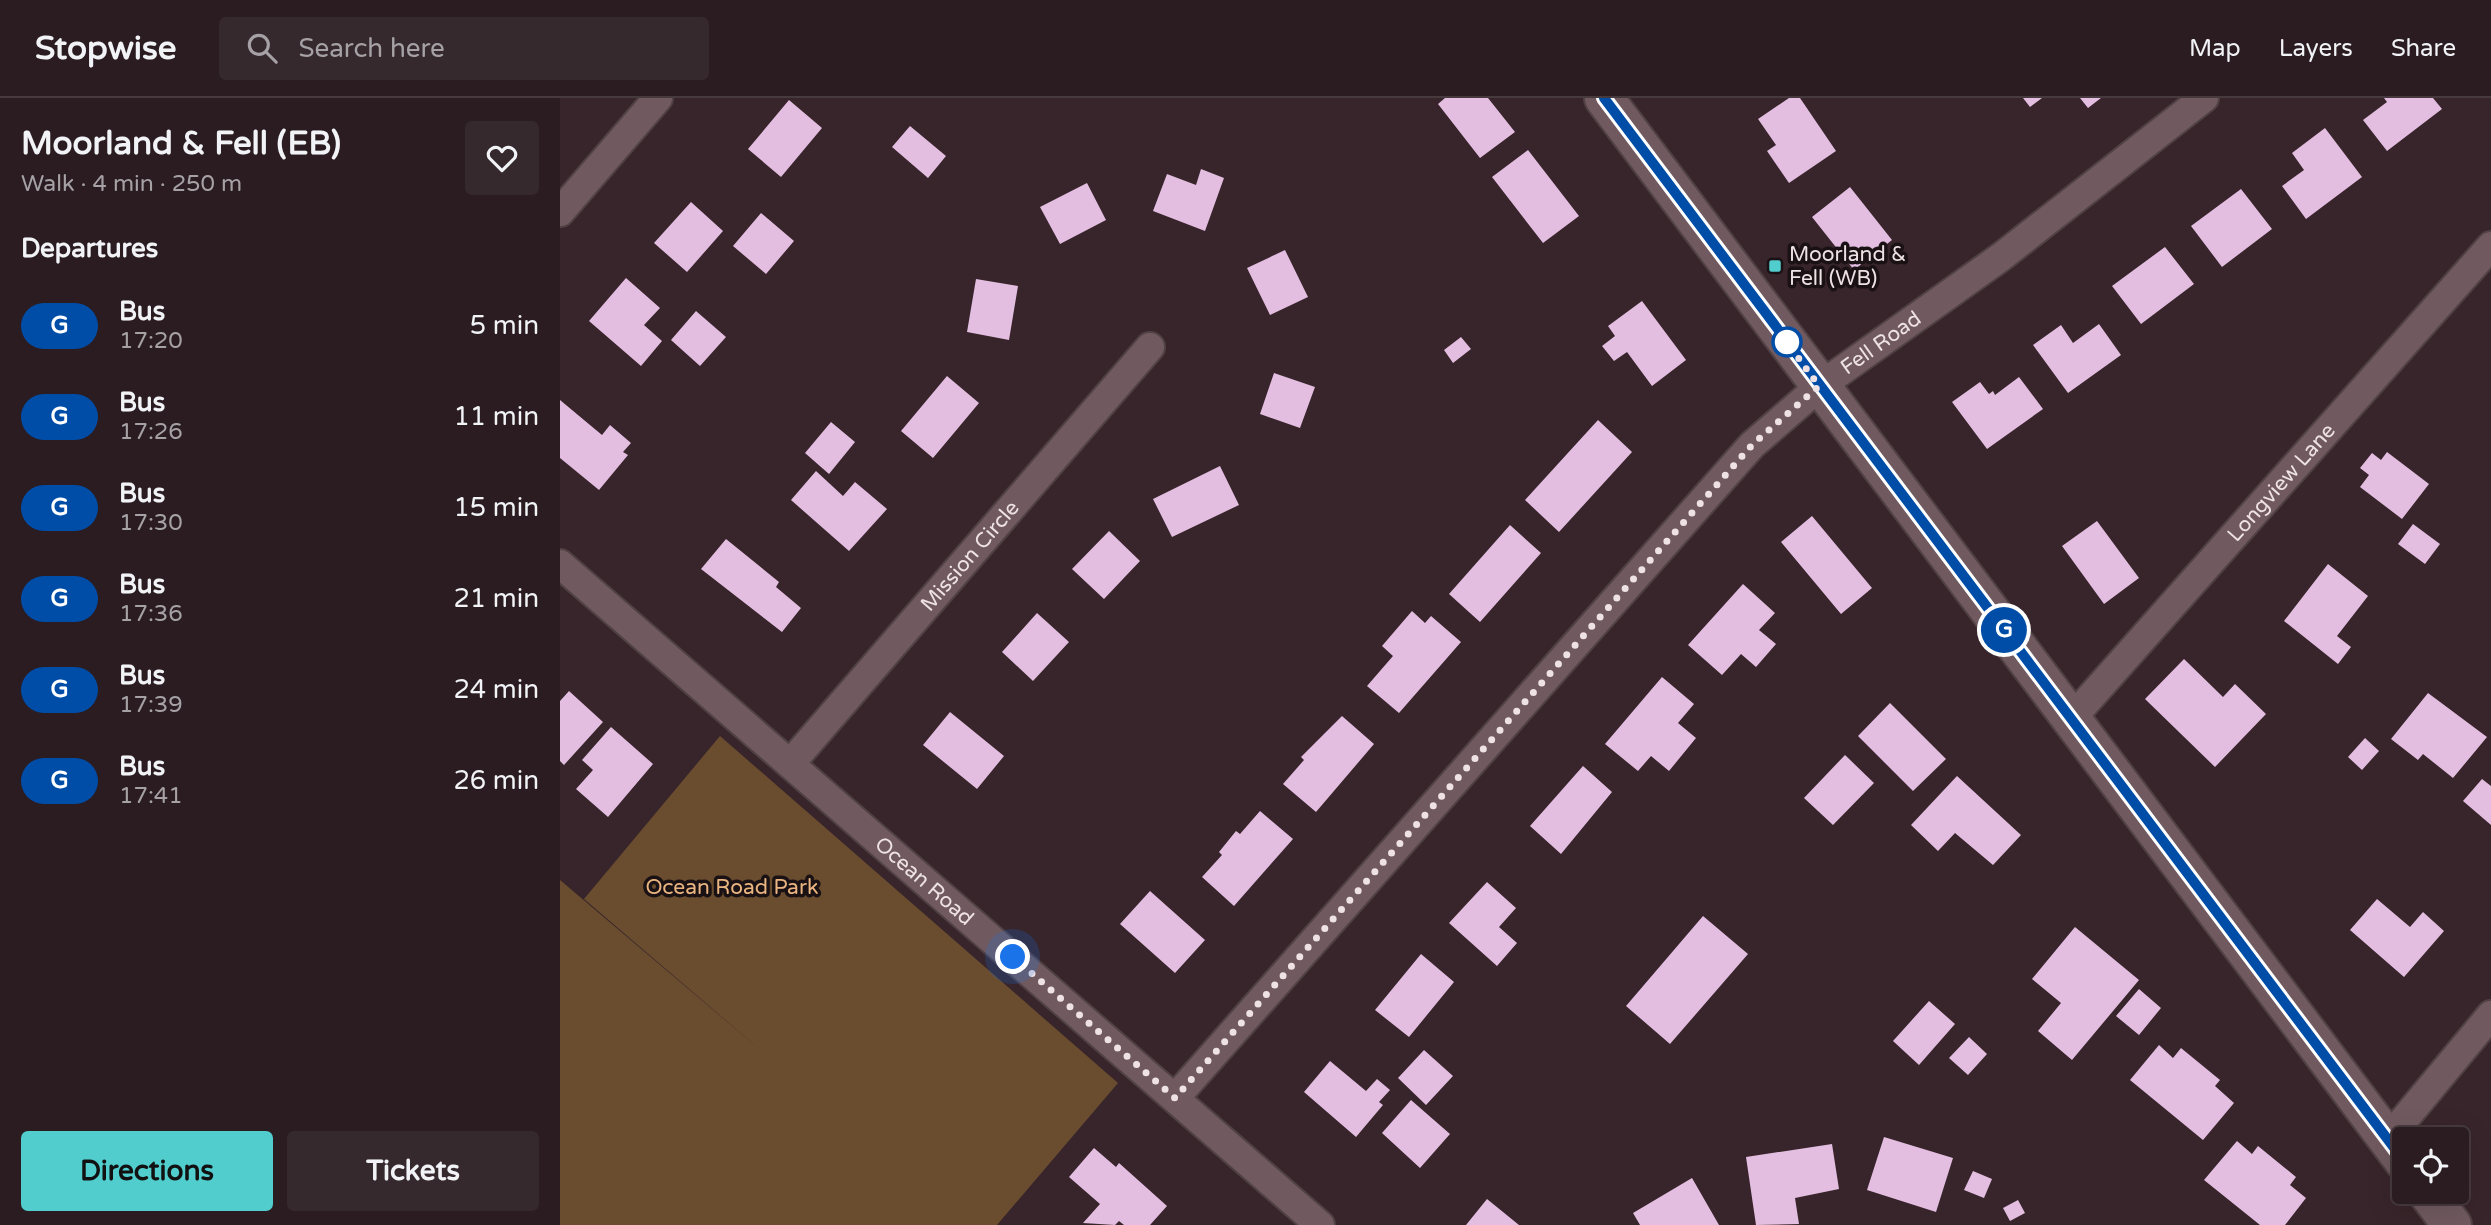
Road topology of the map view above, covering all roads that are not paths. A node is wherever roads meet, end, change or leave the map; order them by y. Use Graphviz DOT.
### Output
graph roads {
  1 [pos="658,98"];
  2 [pos="1604,98"];
  3 [pos="2204,98"];
  4 [pos="560,212"];
  5 [pos="2491,246"];
  6 [pos="1150,347"];
  7 [pos="1819,386"];
  8 [pos="560,564"];
  9 [pos="2072,719"];
  10 [pos="790,764"];
  11 [pos="2491,1015"];
  12 [pos="1175,1098"];
  13 [pos="2412,1127"];
  14 [pos="2392,1145"];
  15 [pos="2436,1204"];
  16 [pos="1320,1225"];
  17 [pos="2452,1225"];
  1 -- 4 [label="street"];
  2 -- 7 [label="street"];
  3 -- 7 [label="street, Fell Road"];
  5 -- 9 [label="street, Longview Lane"];
  6 -- 10 [label="street, Mission Circle"];
  7 -- 9 [label="street"];
  7 -- 12 [label="street, Fell Road"];
  8 -- 10 [label="street, Ocean Road"];
  9 -- 14 [label="street"];
  10 -- 12 [label="street, Ocean Road"];
  11 -- 13 [label="street"];
  12 -- 16 [label="street, Ocean Road"];
  15 -- 17 [label="street"];
}
